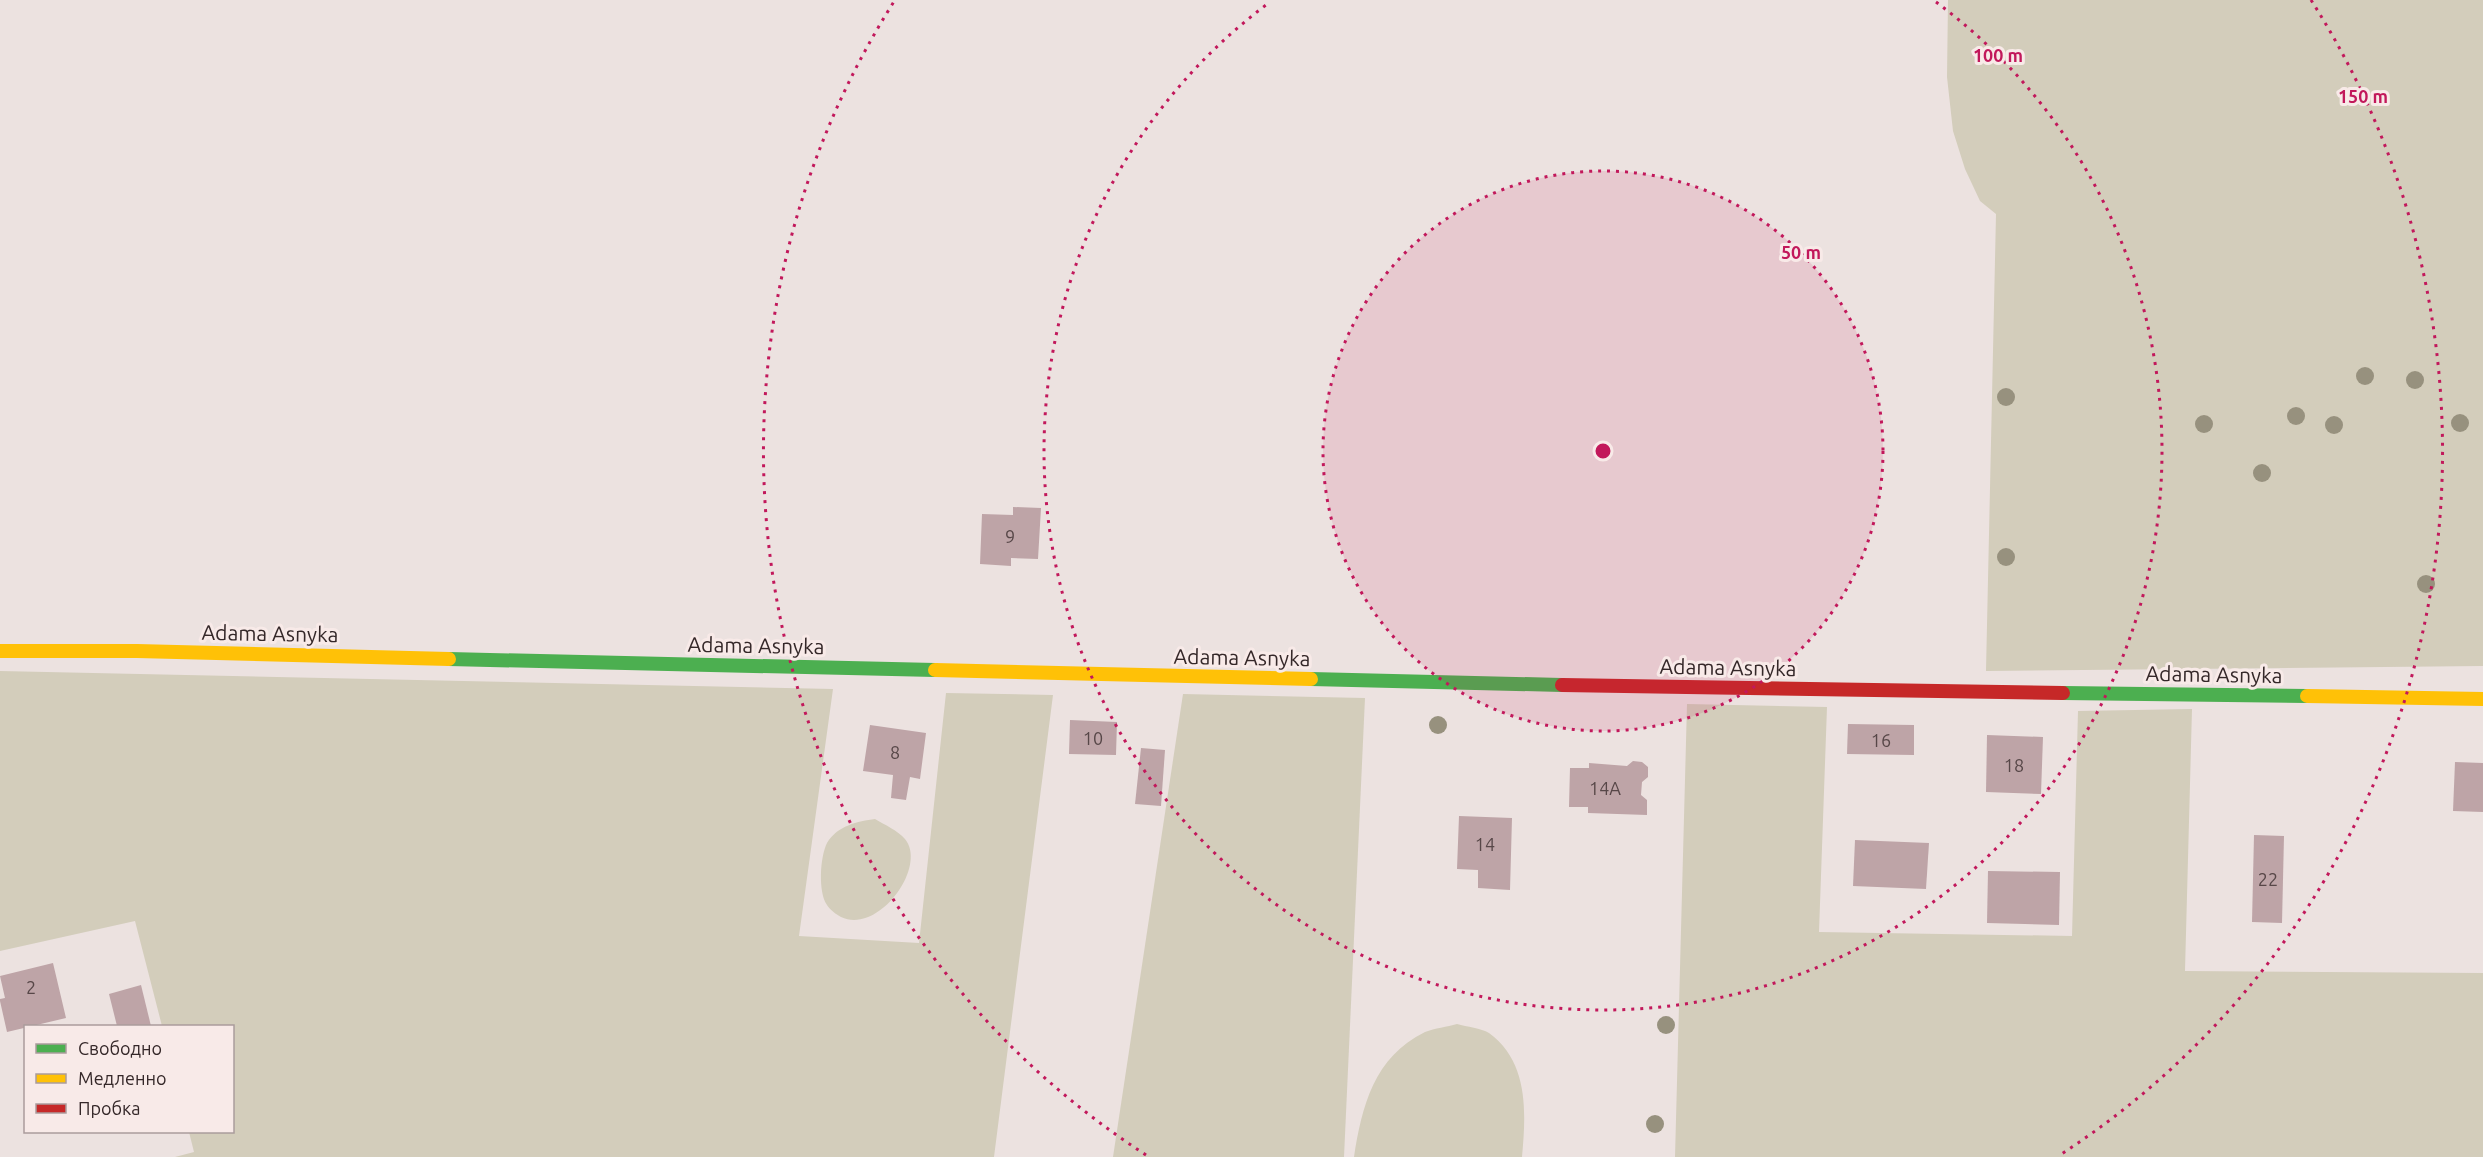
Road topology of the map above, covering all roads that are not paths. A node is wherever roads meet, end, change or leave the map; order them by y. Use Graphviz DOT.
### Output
graph roads {
  1 [pos="0,651"];
  2 [pos="2483,699"];
  1 -- 2 [label="street, Adama Asnyka"];
}
